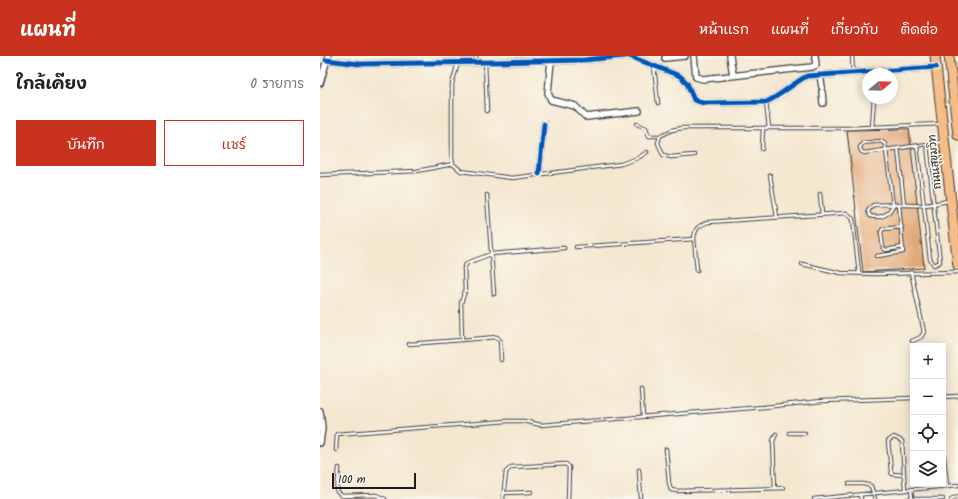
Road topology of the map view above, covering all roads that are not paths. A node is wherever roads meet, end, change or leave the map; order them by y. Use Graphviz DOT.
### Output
graph roads {
  1 [pos="383,56"];
  2 [pos="421,56"];
  3 [pos="626,56"];
  4 [pos="629,56"];
  5 [pos="685,56"];
  6 [pos="694,56"];
  7 [pos="730,56"];
  8 [pos="815,56"];
  9 [pos="852,56"];
  10 [pos="935,56"];
  11 [pos="950,56"];
  12 [pos="591,57"];
  13 [pos="327,58"];
  14 [pos="522,58"];
  15 [pos="665,58"];
  16 [pos="476,59"];
  17 [pos="494,59"];
  18 [pos="547,59"];
  19 [pos="458,62"];
  20 [pos="485,62"];
  21 [pos="383,63"];
  22 [pos="422,63"];
  23 [pos="654,65"];
  24 [pos="936,67"];
  25 [pos="852,73"];
  26 [pos="733,75"];
  27 [pos="820,75"];
  28 [pos="320,83"];
  29 [pos="766,102"];
  30 [pos="658,103"];
  31 [pos="823,103"];
  32 [pos="874,104"];
  33 [pos="487,111"];
  34 [pos="639,111"];
  35 [pos="544,124"];
  36 [pos="637,124"];
  37 [pos="942,124"];
  38 [pos="872,127"];
  39 [pos="763,128"];
  40 [pos="769,128"];
  41 [pos="958,135"];
  42 [pos="660,136"];
  43 [pos="944,142"];
  44 [pos="927,145"];
  45 [pos="918,146"];
  46 [pos="898,148"];
  47 [pos="762,149"];
  48 [pos="886,150"];
  49 [pos="647,152"];
  50 [pos="694,155"];
  51 [pos="453,164"];
  52 [pos="539,174"];
  53 [pos="320,175"];
  54 [pos="770,176"];
  55 [pos="820,194"];
  56 [pos="487,195"];
  57 [pos="950,200"];
  58 [pos="899,204"];
  59 [pos="904,204"];
  60 [pos="934,204"];
  61 [pos="893,205"];
  62 [pos="924,205"];
  63 [pos="822,214"];
  64 [pos="776,217"];
  65 [pos="902,227"];
  66 [pos="694,239"];
  67 [pos="576,247"];
  68 [pos="903,247"];
  69 [pos="564,248"];
  70 [pos="491,254"];
  71 [pos="877,256"];
  72 [pos="802,264"];
  73 [pos="958,266"];
  74 [pos="697,270"];
  75 [pos="911,272"];
  76 [pos="958,272"];
  77 [pos="860,274"];
  78 [pos="494,294"];
  79 [pos="462,340"];
  80 [pos="912,341"];
  81 [pos="409,344"];
  82 [pos="501,360"];
  83 [pos="641,389"];
  84 [pos="958,396"];
  85 [pos="946,397"];
  86 [pos="910,398"];
  87 [pos="320,411"];
  88 [pos="643,417"];
  89 [pos="789,433"];
  90 [pos="805,433"];
  91 [pos="776,434"];
  92 [pos="320,443"];
  93 [pos="666,449"];
  94 [pos="336,450"];
  95 [pos="943,451"];
  96 [pos="339,468"];
  97 [pos="639,470"];
  98 [pos="904,475"];
  99 [pos="849,484"];
  100 [pos="947,485"];
  101 [pos="958,485"];
  102 [pos="775,488"];
  103 [pos="783,488"];
  104 [pos="905,489"];
  105 [pos="911,489"];
  106 [pos="531,492"];
  107 [pos="505,493"];
  108 [pos="875,493"];
  109 [pos="860,495"];
  110 [pos="958,496"];
  111 [pos="846,497"];
  112 [pos="386,499"];
  113 [pos="503,499"];
  114 [pos="568,499"];
  115 [pos="641,499"];
  116 [pos="814,499"];
  117 [pos="820,499"];
  118 [pos="860,499"];
  119 [pos="876,499"];
  120 [pos="910,499"];
  121 [pos="943,499"];
  122 [pos="951,499"];
  1 -- 21 [label="street"];
  2 -- 22 [label="street"];
  3 -- 12 [label="street"];
  4 -- 23 [label="street"];
  5 -- 15 [label="street"];
  6 -- 26 [label="street"];
  7 -- 26 [label="street"];
  8 -- 26 [label="street"];
  9 -- 25 [label="lane"];
  10 -- 24 [label="highway, ถนนสุขุมวิท"];
  11 -- 41 [label="highway"];
  12 -- 18 [label="street"];
  13 -- 21 [label="street"];
  13 -- 28 [label="street"];
  14 -- 17 [label="street"];
  14 -- 18 [label="street"];
  16 -- 19 [label="street"];
  16 -- 20 [label="street"];
  17 -- 20 [label="street"];
  18 -- 34 [label="street"];
  19 -- 22 [label="street"];
  19 -- 51 [label="lane"];
  20 -- 33 [label="lane"];
  21 -- 22 [label="street"];
  23 -- 29 [label="street"];
  23 -- 30 [label="lane"];
  24 -- 25 [label="street"];
  24 -- 37 [label="highway, ถนนสุขุมวิท"];
  25 -- 27 [label="street"];
  27 -- 29 [label="street"];
  27 -- 31 [label="street"];
  29 -- 40 [label="lane"];
  32 -- 38 [label="lane"];
  35 -- 52 [label="street"];
  36 -- 42 [label="lane"];
  37 -- 38 [label="lane"];
  37 -- 43 [label="highway, ถนนสุขุมวิท"];
  38 -- 40 [label="lane"];
  39 -- 40 [label="lane"];
  39 -- 42 [label="lane"];
  39 -- 47 [label="lane"];
  42 -- 50 [label="lane"];
  43 -- 44 [label="lane"];
  43 -- 57 [label="highway, ถนนสุขุมวิท"];
  44 -- 45 [label="lane"];
  44 -- 60 [label="lane"];
  45 -- 46 [label="lane"];
  45 -- 62 [label="lane"];
  46 -- 48 [label="lane"];
  46 -- 59 [label="lane"];
  48 -- 48 [label="lane"];
  48 -- 61 [label="lane"];
  49 -- 52 [label="lane"];
  51 -- 52 [label="lane"];
  51 -- 53 [label="lane"];
  54 -- 64 [label="lane"];
  55 -- 63 [label="lane"];
  56 -- 70 [label="lane"];
  57 -- 60 [label="lane"];
  57 -- 73 [label="highway, ถนนสุขุมวิท"];
  58 -- 59 [label="lane"];
  58 -- 61 [label="lane"];
  58 -- 65 [label="lane"];
  59 -- 62 [label="lane"];
  60 -- 62 [label="lane"];
  60 -- 62 [label="lane"];
  61 -- 61 [label="lane"];
  63 -- 64 [label="lane"];
  63 -- 77 [label="lane"];
  64 -- 66 [label="lane"];
  65 -- 68 [label="lane"];
  65 -- 68 [label="lane"];
  66 -- 67 [label="lane"];
  66 -- 74 [label="lane"];
  68 -- 71 [label="lane"];
  69 -- 70 [label="lane"];
  70 -- 78 [label="lane"];
  70 -- 79 [label="lane"];
  72 -- 77 [label="lane"];
  75 -- 76 [label="lane"];
  75 -- 77 [label="lane"];
  75 -- 80 [label="lane"];
  79 -- 81 [label="lane"];
  79 -- 82 [label="lane"];
  83 -- 88 [label="lane"];
  84 -- 85 [label="lane"];
  86 -- 88 [label="lane"];
  87 -- 92 [label="street"];
  88 -- 94 [label="lane"];
  89 -- 90 [label="lane"];
  91 -- 102 [label="lane"];
  93 -- 102 [label="lane"];
  95 -- 100 [label="lane"];
  96 -- 112 [label="lane"];
  97 -- 115 [label="lane"];
  98 -- 98 [label="lane"];
  98 -- 104 [label="lane"];
  99 -- 108 [label="lane"];
  100 -- 101 [label="lane"];
  100 -- 105 [label="lane"];
  102 -- 103 [label="lane"];
  104 -- 105 [label="lane"];
  104 -- 108 [label="lane"];
  105 -- 120 [label="lane"];
  106 -- 107 [label="lane"];
  107 -- 113 [label="lane"];
  107 -- 114 [label="lane"];
  108 -- 109 [label="lane"];
  108 -- 119 [label="lane"];
  109 -- 111 [label="lane"];
  109 -- 118 [label="lane"];
  110 -- 122 [label="lane"];
  111 -- 117 [label="lane"];
  116 -- 117 [label="lane"];
  120 -- 121 [label="lane"];
}
